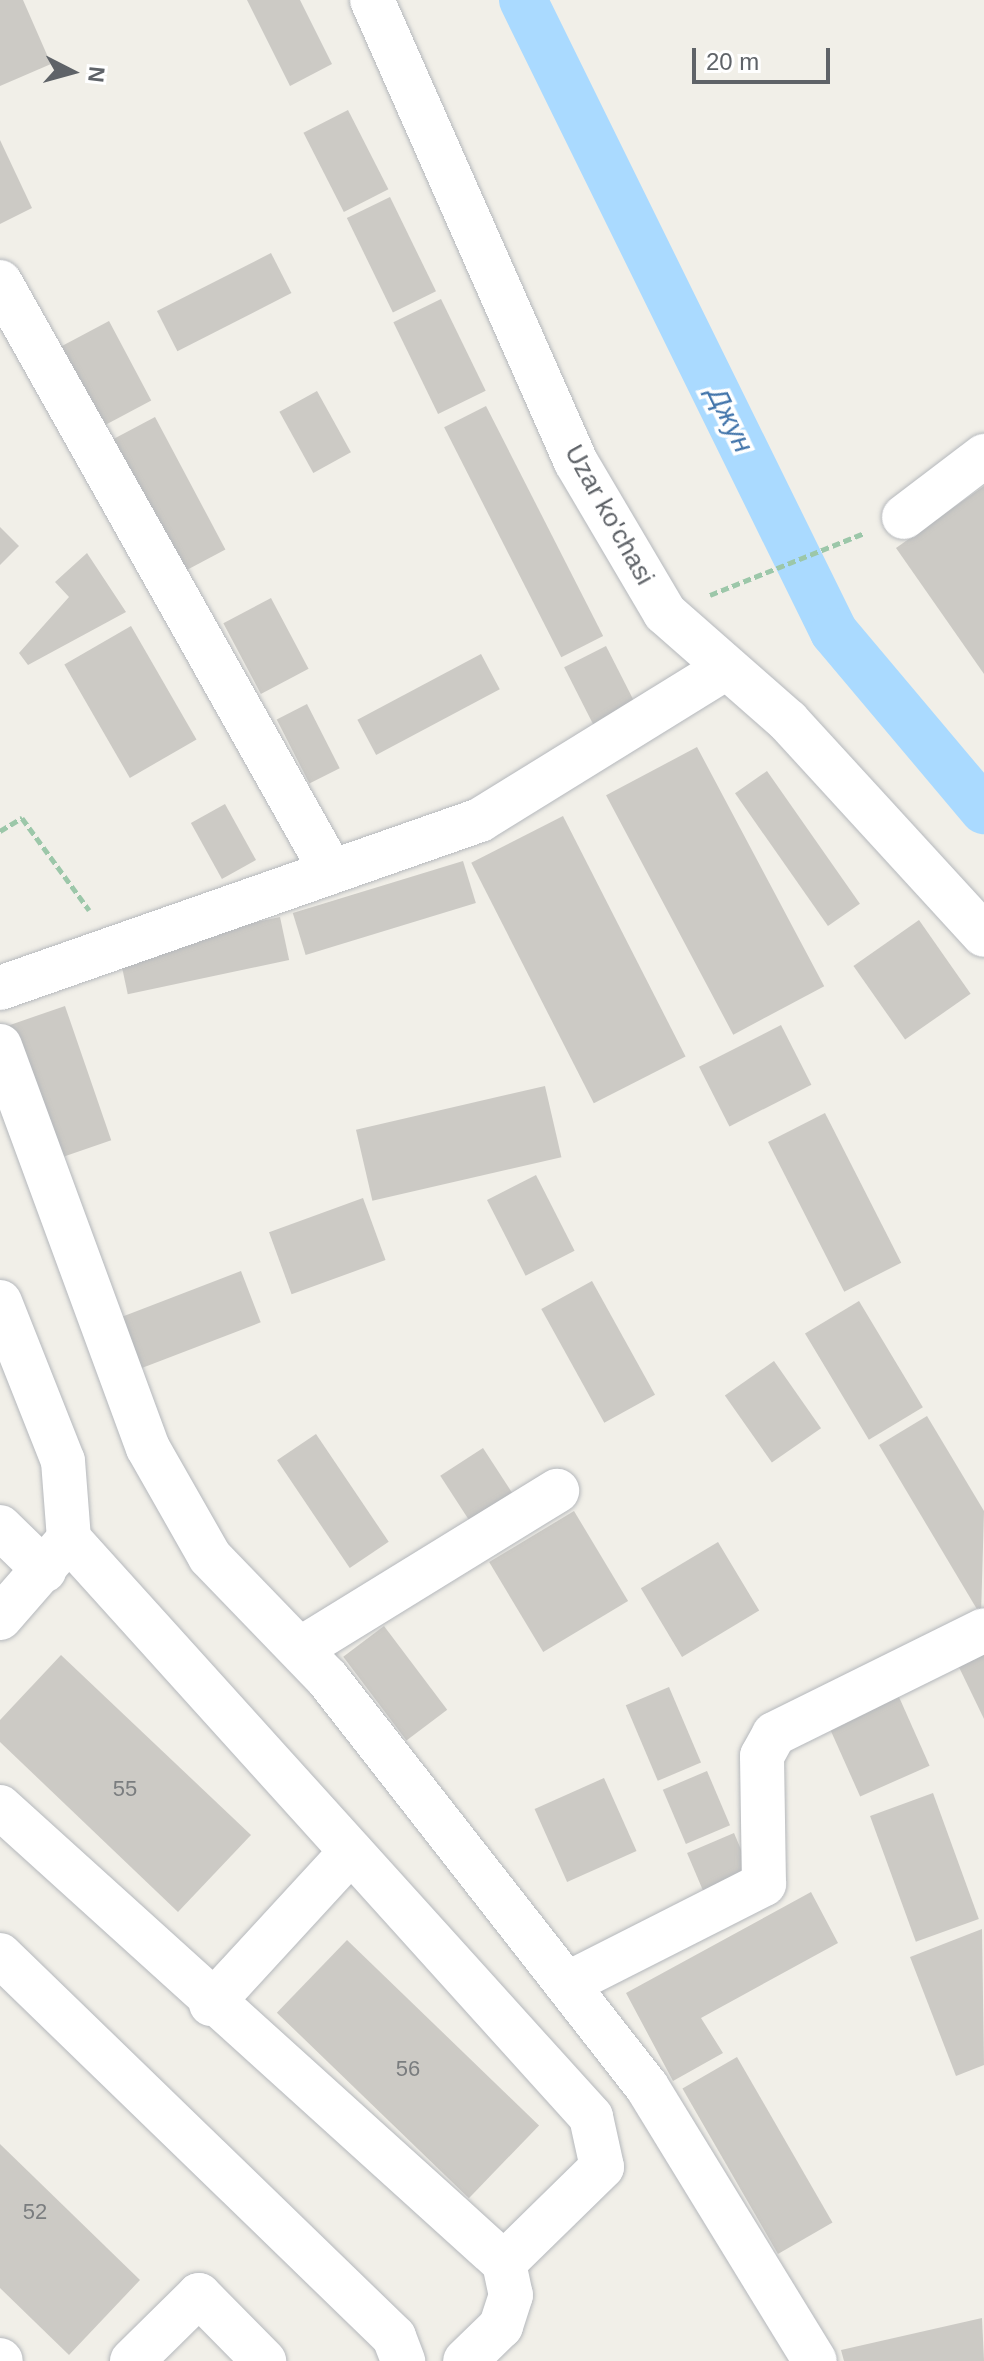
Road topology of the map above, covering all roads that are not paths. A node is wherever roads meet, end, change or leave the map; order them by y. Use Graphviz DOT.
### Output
graph roads {
  1 [pos="372,0"];
  2 [pos="0,282"];
  3 [pos="984,456"];
  4 [pos="904,517"];
  5 [pos="723,670"];
  6 [pos="330,869"];
  7 [pos="984,935"];
  8 [pos="0,988"];
  9 [pos="0,1046"];
  10 [pos="0,1302"];
  11 [pos="557,1491"];
  12 [pos="0,1527"];
  13 [pos="57,1554"];
  14 [pos="0,1618"];
  15 [pos="984,1630"];
  16 [pos="300,1649"];
  17 [pos="0,1807"];
  18 [pos="351,1852"];
  19 [pos="0,1955"];
  20 [pos="567,1984"];
  21 [pos="211,2004"];
  22 [pos="504,2263"];
  23 [pos="132,2361"];
  24 [pos="264,2361"];
  25 [pos="403,2361"];
  26 [pos="465,2361"];
  27 [pos="815,2361"];
  1 -- 5 [label="street, Uzar ko'chasi"];
  2 -- 6 [label="street"];
  3 -- 4 [label="street"];
  5 -- 6 [label="street"];
  5 -- 7 [label="street, Uzar ko'chasi"];
  6 -- 8 [label="street"];
  9 -- 16 [label="street"];
  10 -- 13 [label="street"];
  11 -- 16 [label="street"];
  12 -- 13 [label="street"];
  13 -- 14 [label="street"];
  13 -- 18 [label="street"];
  15 -- 20 [label="street"];
  16 -- 20 [label="street"];
  17 -- 21 [label="street"];
  18 -- 21 [label="street"];
  18 -- 22 [label="street"];
  19 -- 25 [label="street"];
  20 -- 27 [label="street"];
  21 -- 22 [label="street"];
  22 -- 26 [label="street"];
  23 -- 24 [label="street"];
}
